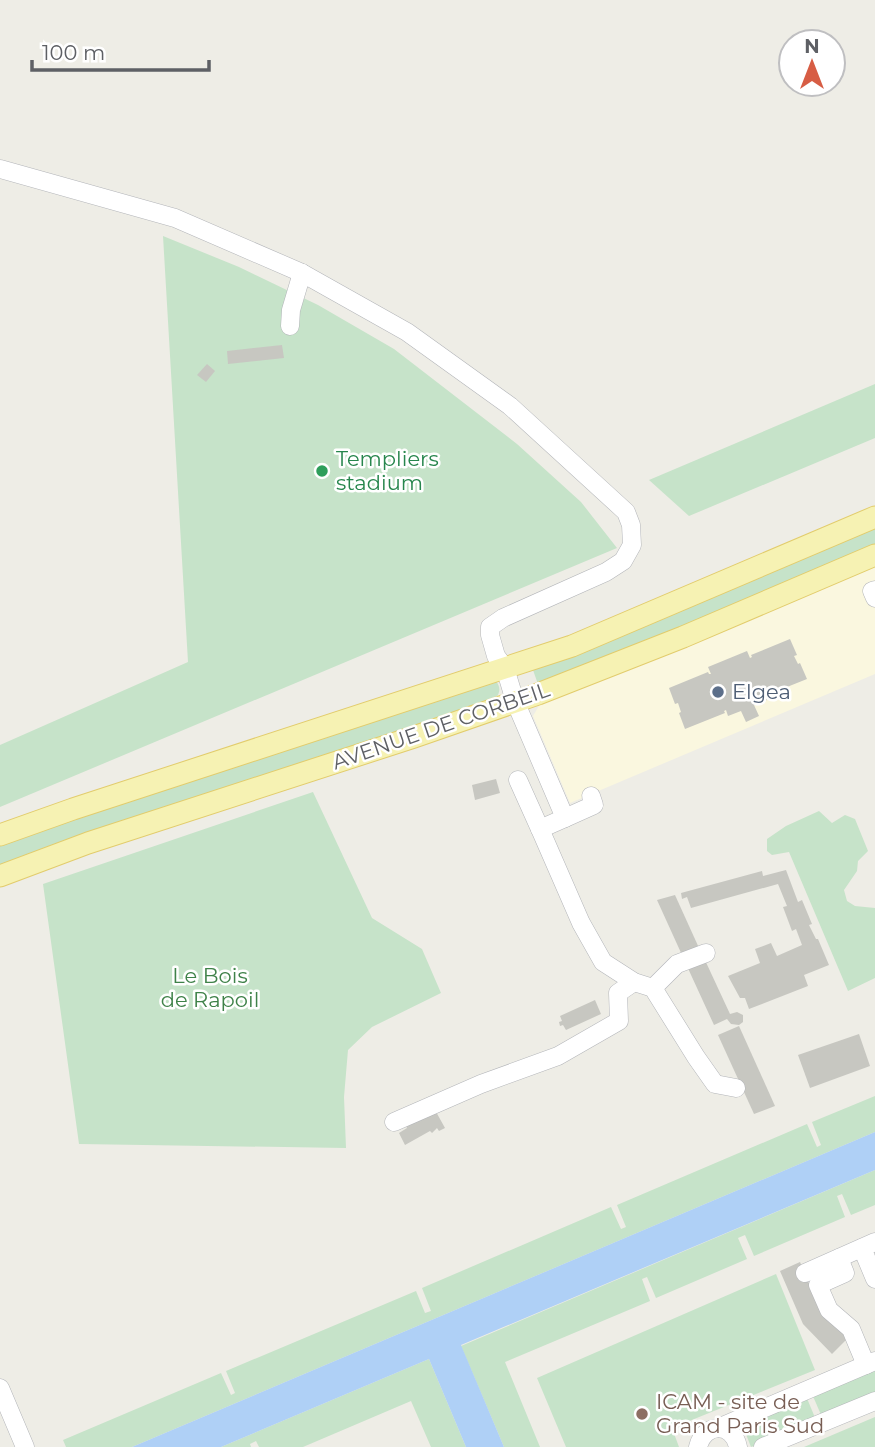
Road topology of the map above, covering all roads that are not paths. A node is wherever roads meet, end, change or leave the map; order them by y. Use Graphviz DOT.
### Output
graph roads {
  1 [pos="0,169"];
  2 [pos="302,273"];
  3 [pos="290,326"];
  4 [pos="875,517"];
  5 [pos="875,555"];
  6 [pos="875,590"];
  7 [pos="875,598"];
  8 [pos="505,668"];
  9 [pos="515,701"];
  10 [pos="518,780"];
  11 [pos="591,796"];
  12 [pos="565,818"];
  13 [pos="540,830"];
  14 [pos="0,835"];
  15 [pos="0,876"];
  16 [pos="706,953"];
  17 [pos="634,982"];
  18 [pos="653,988"];
  19 [pos="736,1088"];
  20 [pos="394,1122"];
  21 [pos="868,1245"];
  22 [pos="839,1258"];
  23 [pos="805,1273"];
  24 [pos="875,1279"];
  25 [pos="870,1363"];
  26 [pos="0,1388"];
  27 [pos="875,1401"];
  28 [pos="718,1428"];
  29 [pos="25,1447"];
  30 [pos="698,1447"];
  31 [pos="738,1447"];
  32 [pos="763,1447"];
  1 -- 2 [label="street"];
  2 -- 3 [label="street"];
  2 -- 8 [label="street"];
  4 -- 8 [label="main road, AVENUE DE CORBEIL"];
  5 -- 9 [label="main road, AVENUE DE CORBEIL"];
  6 -- 7 [label="street"];
  8 -- 9 [label="street"];
  8 -- 14 [label="main road, AVENUE DE CORBEIL"];
  9 -- 12 [label="street"];
  9 -- 15 [label="main road, AVENUE DE CORBEIL"];
  10 -- 13 [label="street"];
  11 -- 12 [label="street"];
  12 -- 13 [label="street"];
  13 -- 17 [label="street"];
  16 -- 18 [label="street"];
  17 -- 18 [label="street"];
  17 -- 20 [label="street"];
  18 -- 19 [label="street"];
  21 -- 22 [label="street"];
  21 -- 24 [label="street"];
  22 -- 23 [label="street"];
  22 -- 25 [label="street"];
  25 -- 28 [label="street"];
  26 -- 29 [label="street"];
  27 -- 32 [label="street"];
  28 -- 30 [label="street"];
  28 -- 31 [label="street"];
}
